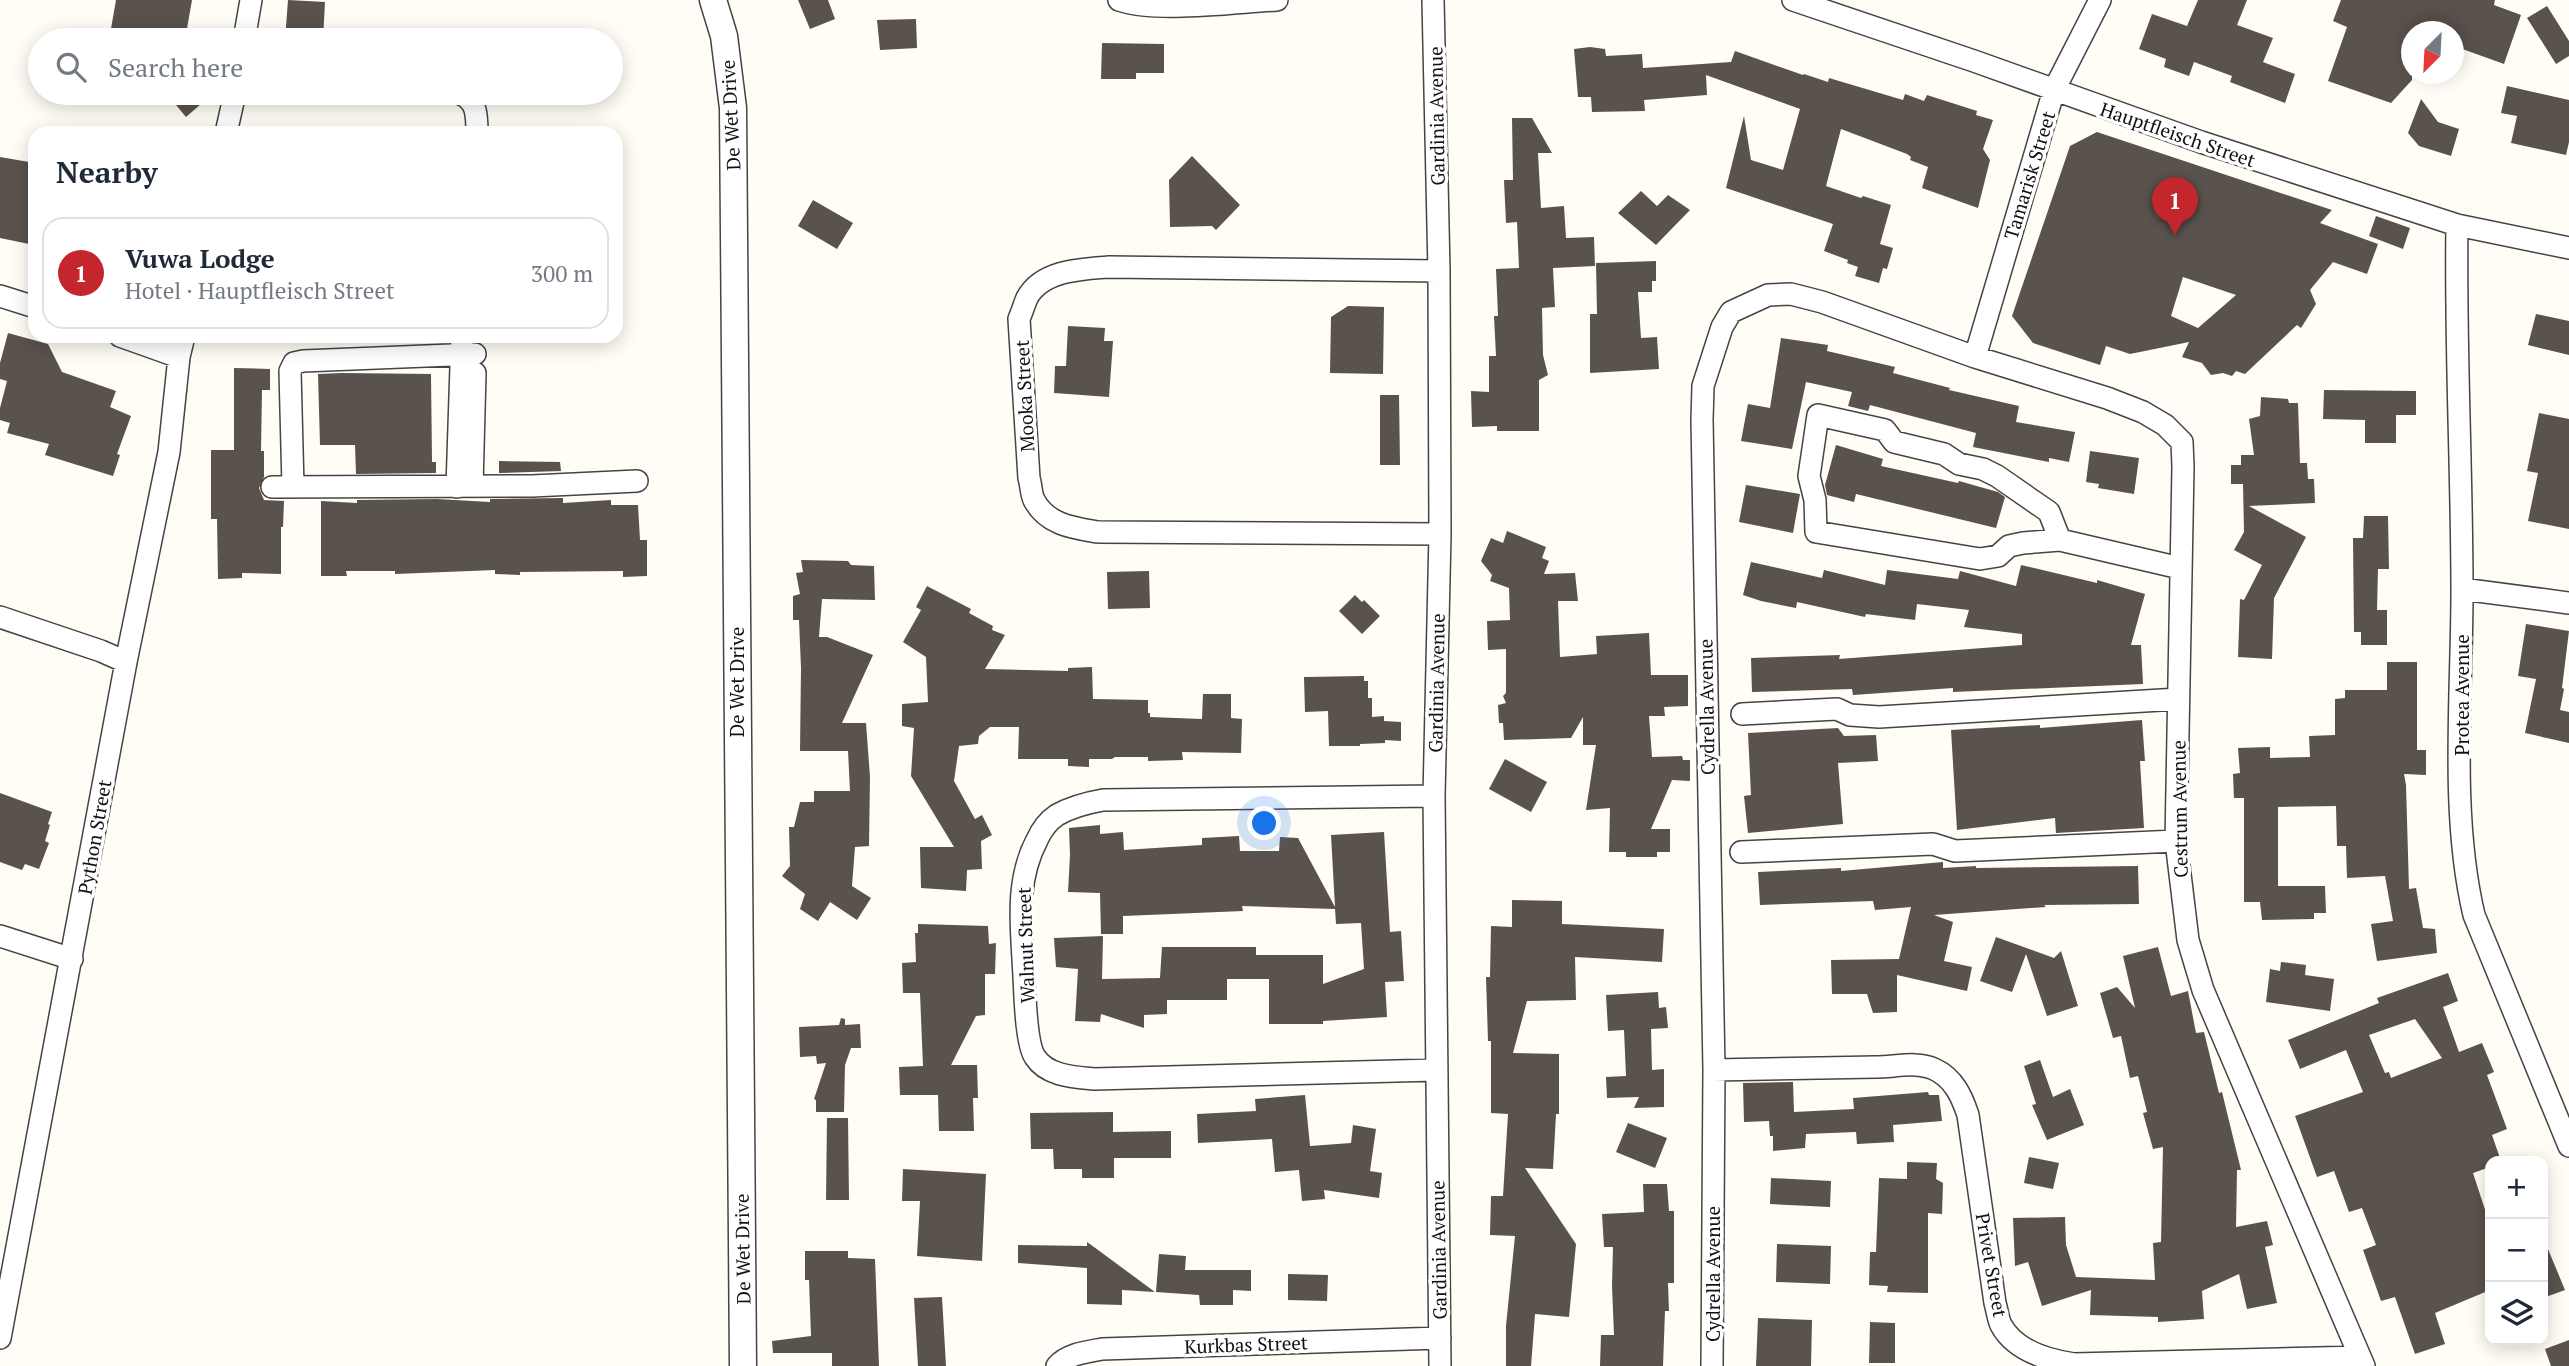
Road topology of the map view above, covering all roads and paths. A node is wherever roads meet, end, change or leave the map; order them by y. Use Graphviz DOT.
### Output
graph roads {
  1 [pos="251,0"];
  2 [pos="713,0"];
  3 [pos="1119,0"];
  4 [pos="1277,0"];
  5 [pos="1433,0"];
  6 [pos="1793,0"];
  7 [pos="2100,0"];
  8 [pos="246,28"];
  9 [pos="2054,90"];
  10 [pos="232,105"];
  11 [pos="474,105"];
  12 [pos="228,126"];
  13 [pos="476,126"];
  14 [pos="2457,225"];
  15 [pos="2569,248"];
  16 [pos="1439,271"];
  17 [pos="0,296"];
  18 [pos="28,305"];
  19 [pos="163,343"];
  20 [pos="468,345"];
  21 [pos="181,346"];
  22 [pos="1975,357"];
  23 [pos="637,481"];
  24 [pos="464,487"];
  25 [pos="1440,534"];
  26 [pos="2060,540"];
  27 [pos="2180,568"];
  28 [pos="2462,589"];
  29 [pos="2569,603"];
  30 [pos="0,617"];
  31 [pos="126,662"];
  32 [pos="2178,699"];
  33 [pos="1742,714"];
  34 [pos="1434,796"];
  35 [pos="2176,841"];
  36 [pos="1741,852"];
  37 [pos="0,936"];
  38 [pos="72,959"];
  39 [pos="1435,1070"];
  40 [pos="1714,1070"];
  41 [pos="2569,1146"];
  42 [pos="7,1257"];
  43 [pos="0,1338"];
  44 [pos="1440,1338"];
  45 [pos="2362,1361"];
  46 [pos="743,1366"];
  47 [pos="1057,1366"];
  48 [pos="1440,1366"];
  49 [pos="1712,1366"];
  1 -- 8 [label="street"];
  2 -- 46 [label="street, De Wet Drive"];
  3 -- 4 [label="street"];
  5 -- 16 [label="street, Gardinia Avenue"];
  6 -- 9 [label="street, Hauptfleisch Street"];
  7 -- 9 [label="street, Tamarisk Street"];
  9 -- 14 [label="street, Hauptfleisch Street"];
  9 -- 22 [label="street, Tamarisk Street"];
  10 -- 12 [label="street"];
  11 -- 13 [label="street"];
  14 -- 15 [label="street, Hauptfleisch Street"];
  14 -- 28 [label="street, Protea Avenue"];
  16 -- 25 [label="street, Gardinia Avenue"];
  16 -- 25 [label="street, Mooka Street"];
  17 -- 18 [label="street"];
  19 -- 21 [label="street"];
  20 -- 24 [label="street"];
  20 -- 24 [label="street"];
  21 -- 31 [label="street, Python Street"];
  22 -- 27 [label="street, Cestrum Avenue"];
  22 -- 40 [label="street, Cydrella Avenue"];
  23 -- 24 [label="street"];
  25 -- 34 [label="street, Gardinia Avenue"];
  26 -- 26 [label="street"];
  26 -- 27 [label="street"];
  27 -- 32 [label="street, Cestrum Avenue"];
  28 -- 29 [label="street"];
  28 -- 41 [label="street, Protea Avenue"];
  30 -- 31 [label="street"];
  31 -- 38 [label="street, Python Street"];
  32 -- 33 [label="street"];
  32 -- 35 [label="street, Cestrum Avenue"];
  34 -- 39 [label="street, Gardinia Avenue"];
  34 -- 39 [label="street, Walnut Street"];
  35 -- 36 [label="street"];
  35 -- 45 [label="street, Cestrum Avenue"];
  37 -- 38 [label="street"];
  38 -- 42 [label="street, Python Street"];
  39 -- 44 [label="street, Gardinia Avenue"];
  40 -- 45 [label="street, Privet Street"];
  40 -- 49 [label="street, Cydrella Avenue"];
  42 -- 43 [label="street, Python Street"];
  44 -- 47 [label="street, Kurkbas Street"];
  44 -- 48 [label="street, Gardinia Avenue"];
}
